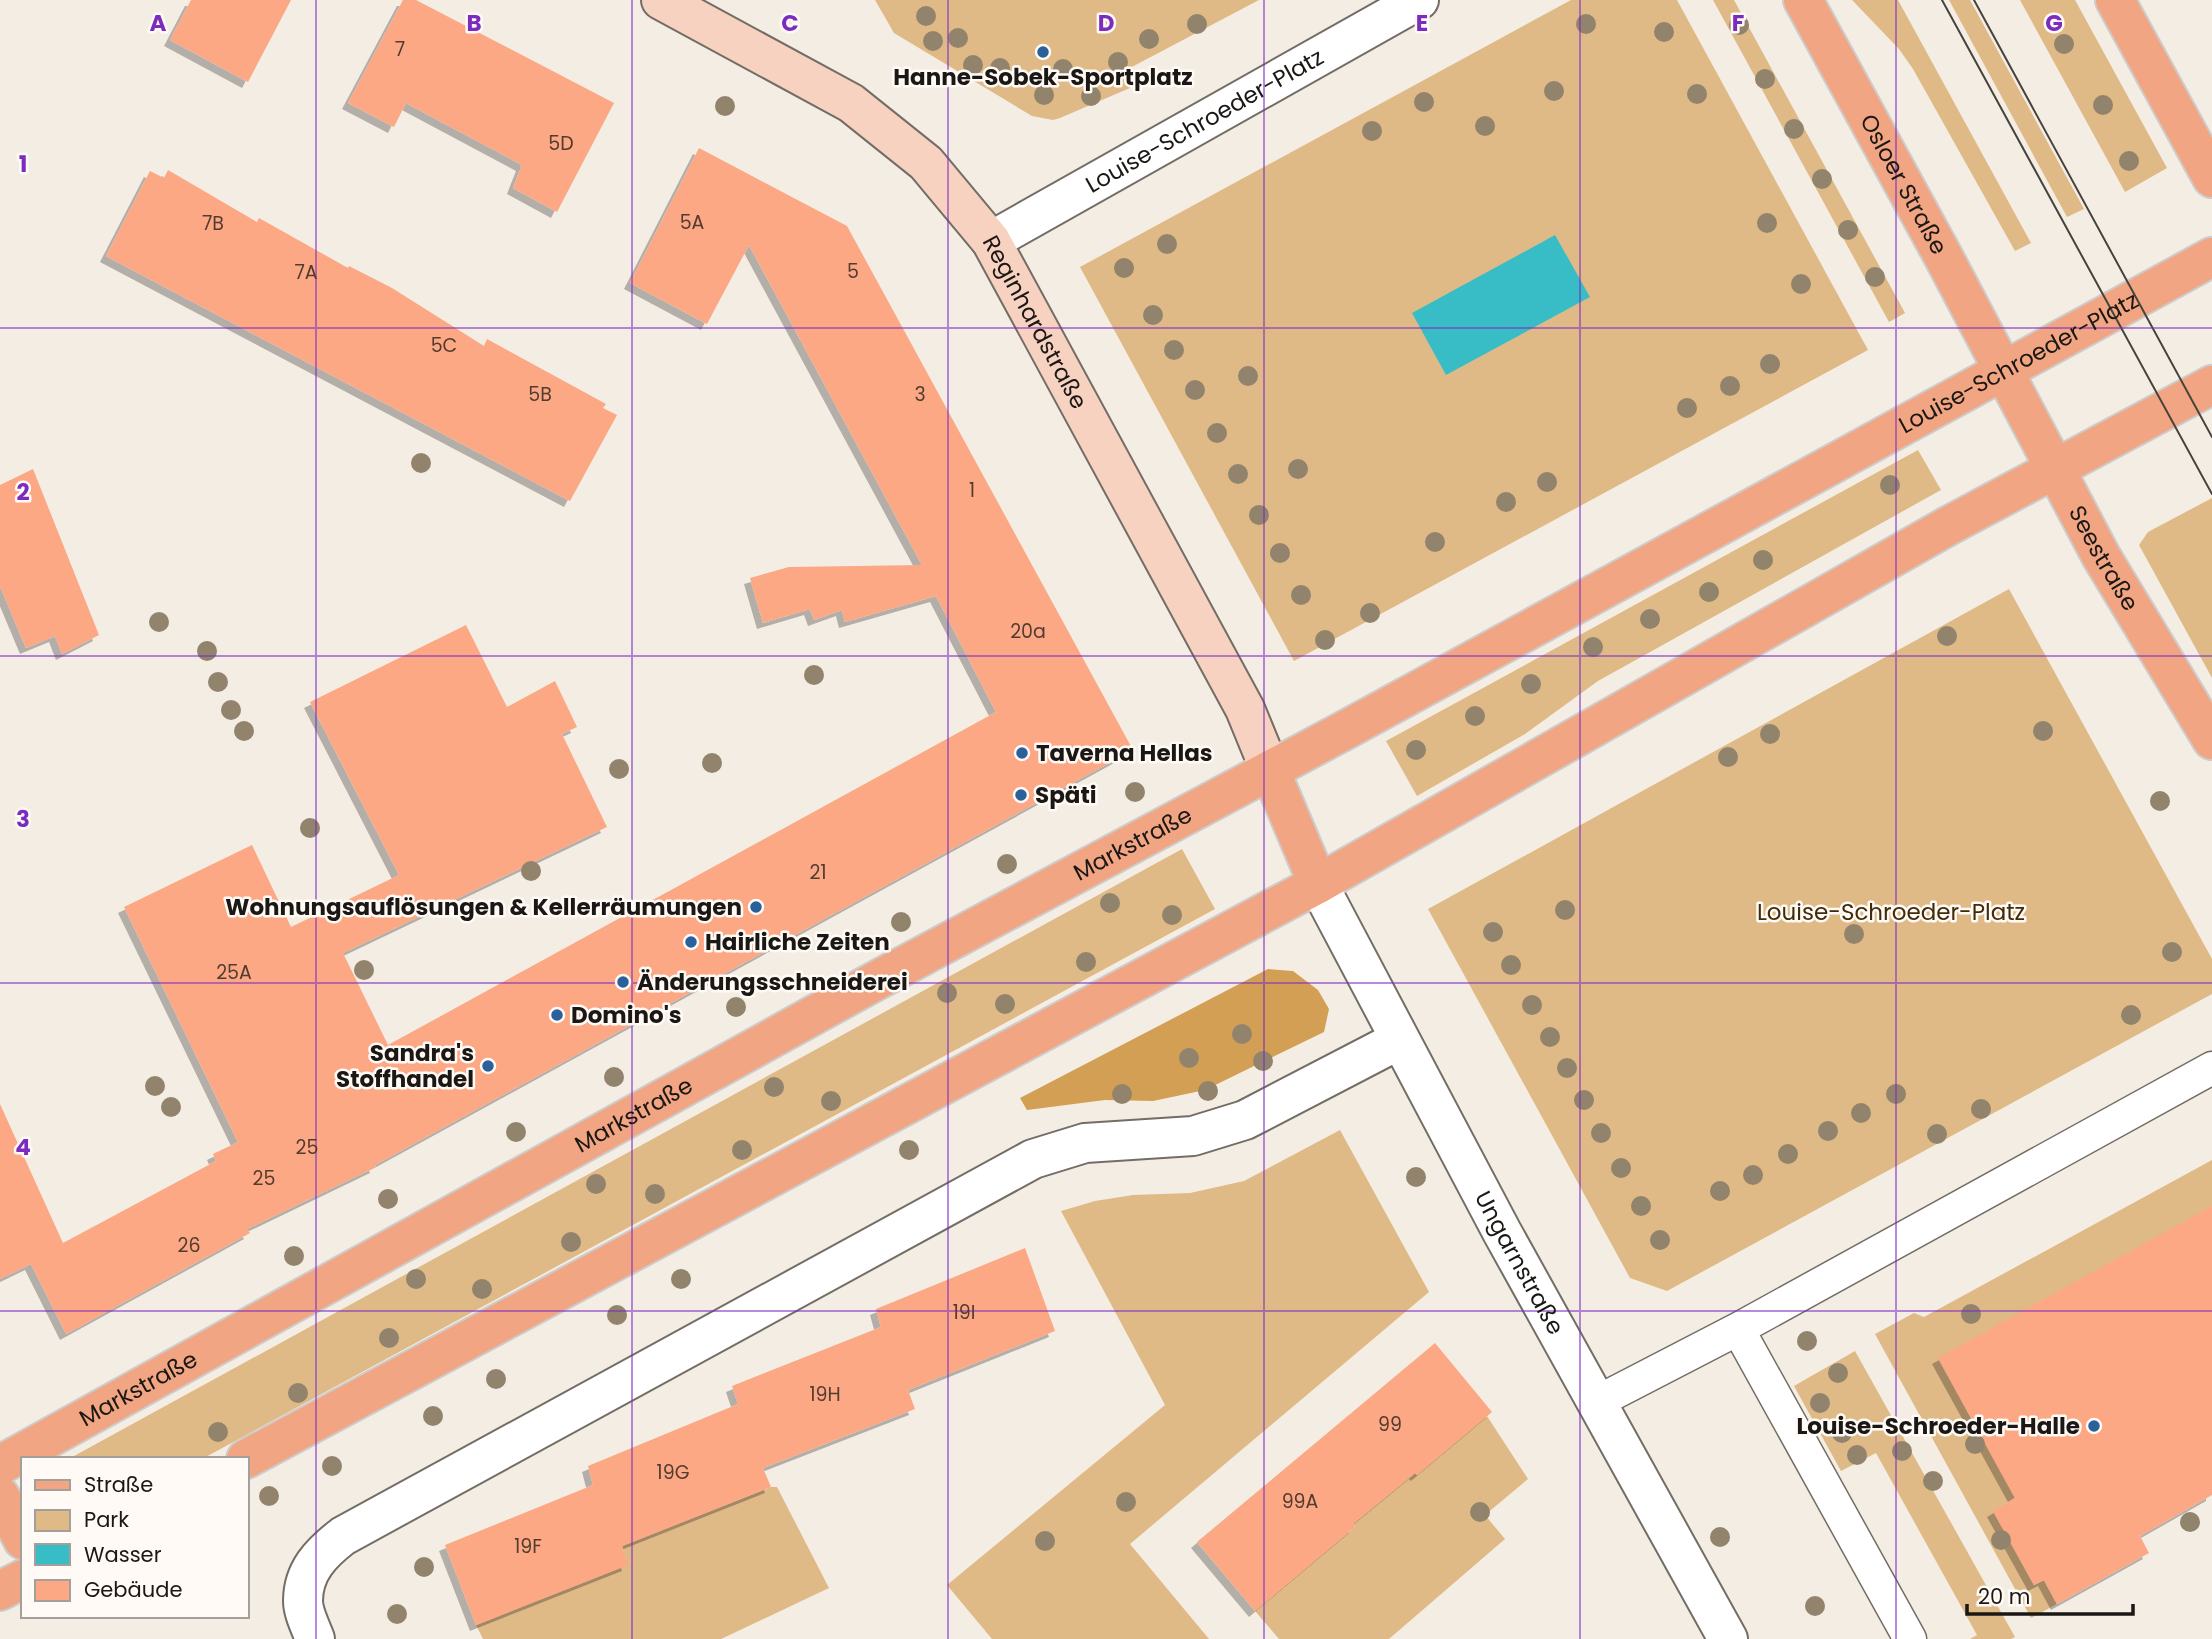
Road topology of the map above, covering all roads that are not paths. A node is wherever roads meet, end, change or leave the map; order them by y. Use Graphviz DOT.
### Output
graph roads {
  1 [pos="661,0"];
  2 [pos="1419,0"];
  3 [pos="1803,0"];
  4 [pos="2115,0"];
  5 [pos="2212,178"];
  6 [pos="991,242"];
  7 [pos="2212,257"];
  8 [pos="2003,371"];
  9 [pos="2212,385"];
  10 [pos="2055,469"];
  11 [pos="2212,740"];
  12 [pos="1270,770"];
  13 [pos="1318,884"];
  14 [pos="1399,1040"];
  15 [pos="2212,1068"];
  16 [pos="1738,1329"];
  17 [pos="1595,1403"];
  18 [pos="248,1458"];
  19 [pos="0,1465"];
  20 [pos="0,1496"];
  21 [pos="21,1536"];
  22 [pos="21,1580"];
  23 [pos="0,1591"];
  24 [pos="316,1639"];
  25 [pos="1728,1639"];
  26 [pos="1910,1639"];
  1 -- 6 [label="street, Reginhardstraße"];
  2 -- 6 [label="street, Louise-Schroeder-Platz"];
  3 -- 8 [label="main road, Osloer Straße"];
  4 -- 5 [label="main road"];
  6 -- 12 [label="street, Reginhardstraße"];
  7 -- 8 [label="main road, Louise-Schroeder-Platz"];
  8 -- 10 [label="main road, Seestraße"];
  8 -- 12 [label="main road, Louise-Schroeder-Platz"];
  9 -- 10 [label="main road"];
  10 -- 11 [label="main road, Seestraße"];
  10 -- 13 [label="main road"];
  12 -- 13 [label="main road"];
  12 -- 19 [label="main road, Markstraße"];
  13 -- 14 [label="street, Ungarnstraße"];
  13 -- 18 [label="main road"];
  14 -- 17 [label="street, Ungarnstraße"];
  14 -- 24 [label="street"];
  15 -- 16 [label="lane"];
  16 -- 17 [label="lane"];
  16 -- 26 [label="lane"];
  17 -- 25 [label="street, Ungarnstraße"];
  20 -- 21 [label="main road"];
  22 -- 23 [label="main road"];
}
